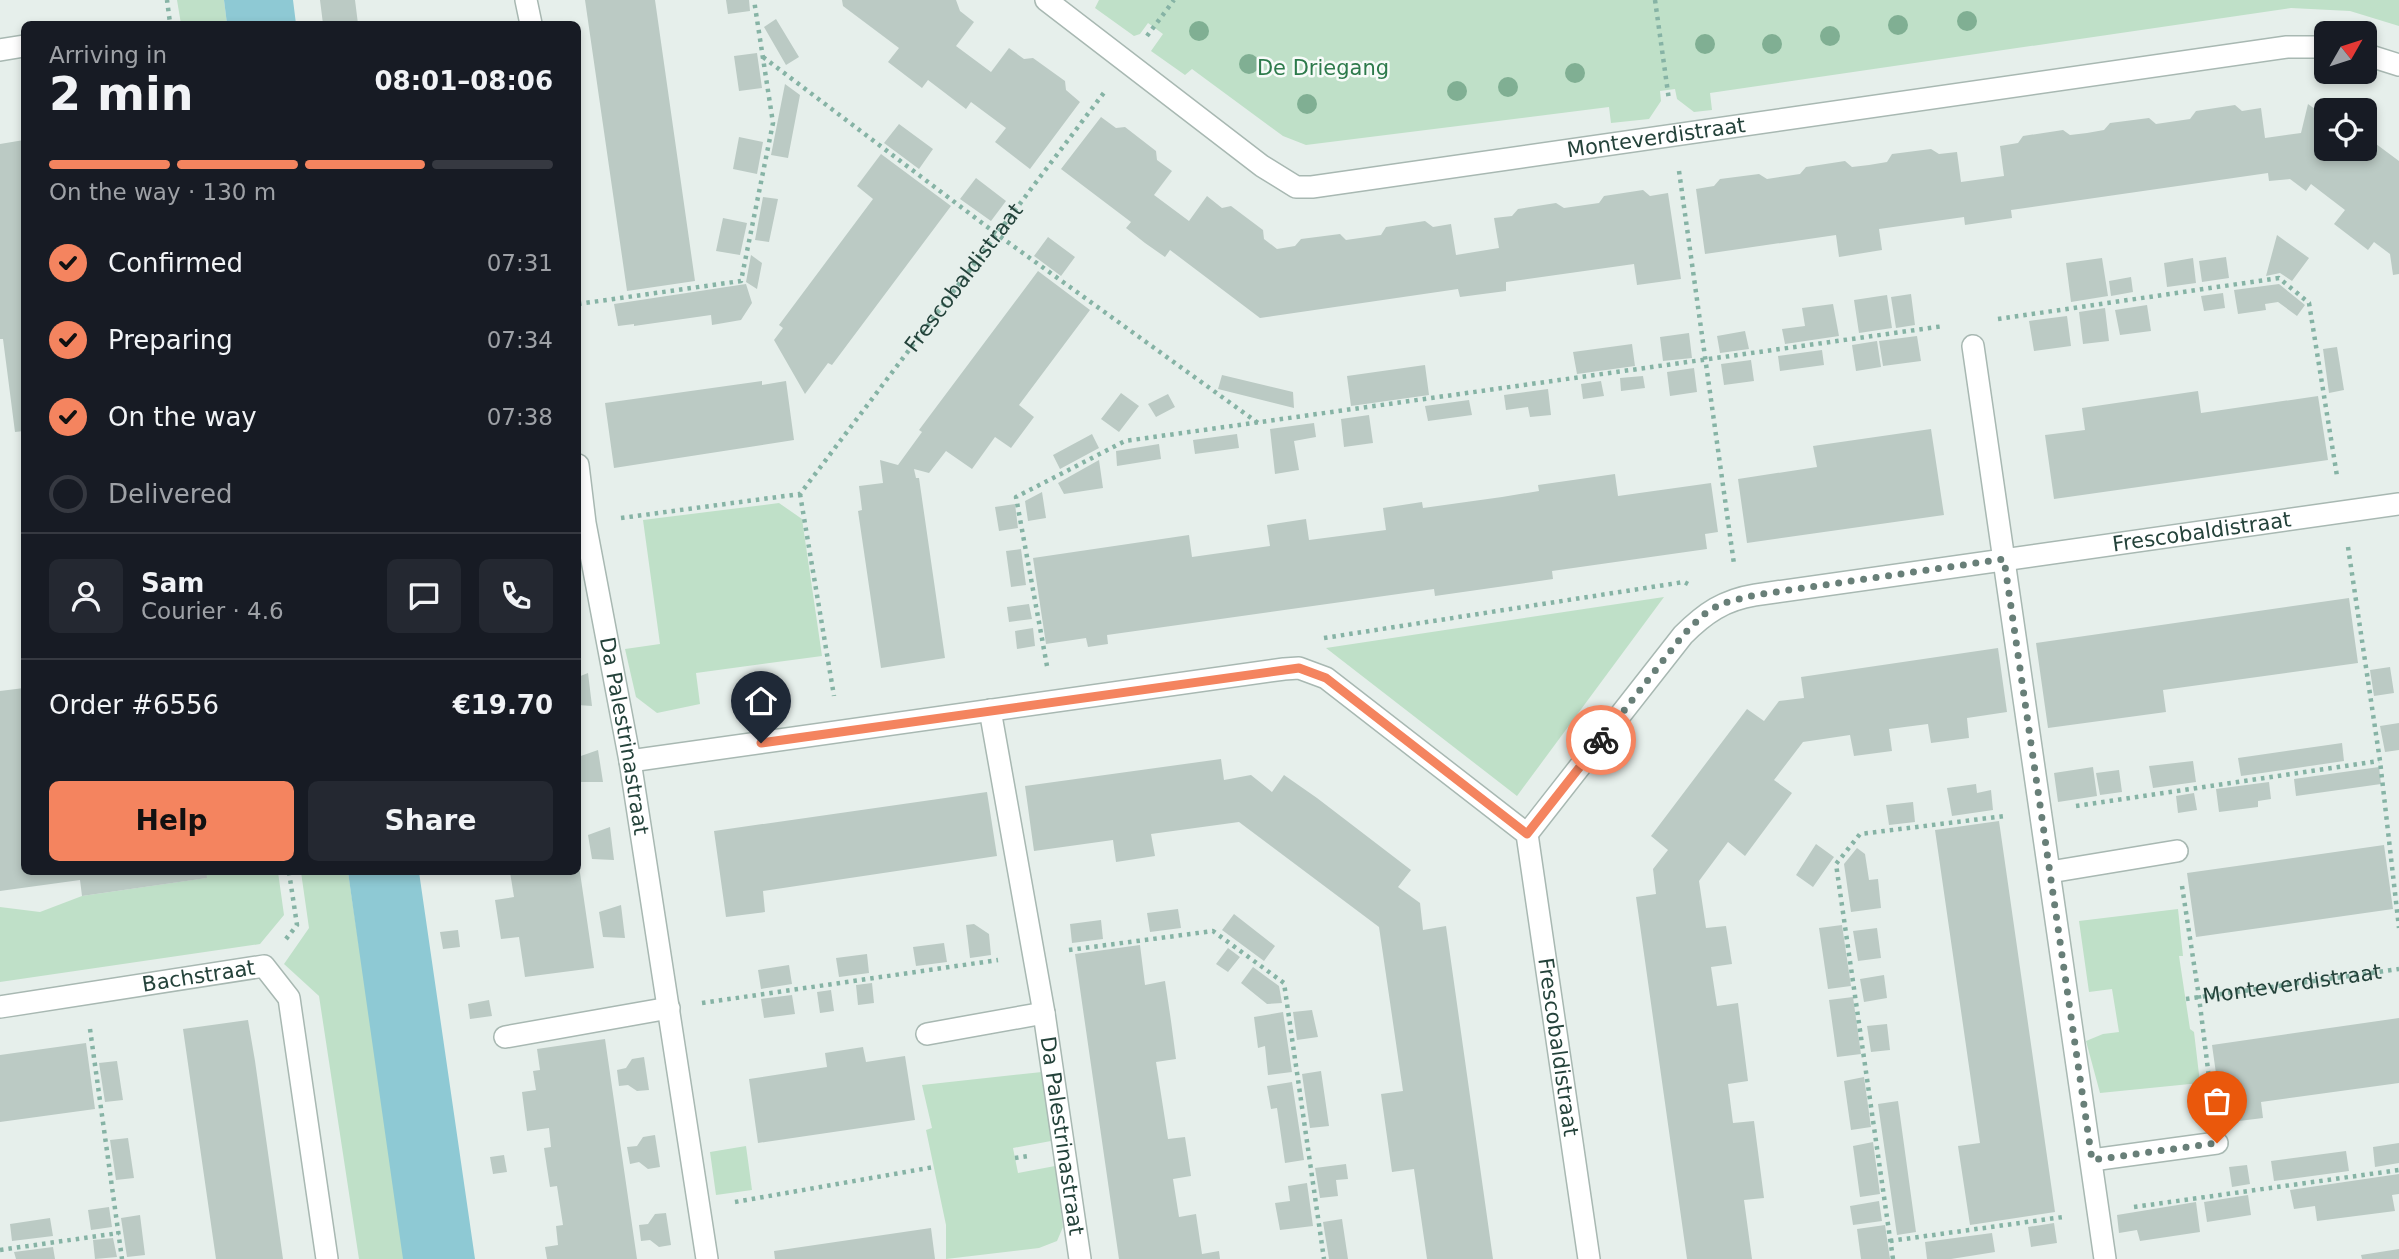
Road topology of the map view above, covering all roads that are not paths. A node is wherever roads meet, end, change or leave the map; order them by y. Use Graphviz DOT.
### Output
graph roads {
  1 [pos="526,0"];
  2 [pos="1046,0"];
  3 [pos="530,21"];
  4 [pos="21,46"];
  5 [pos="2314,47"];
  6 [pos="0,50"];
  7 [pos="2377,58"];
  8 [pos="2399,65"];
  9 [pos="1973,346"];
  10 [pos="581,489"];
  11 [pos="2399,504"];
  12 [pos="2004,559"];
  13 [pos="990,710"];
  14 [pos="630,761"];
  15 [pos="1527,834"];
  16 [pos="2177,851"];
  17 [pos="2050,872"];
  18 [pos="0,1007"];
  19 [pos="670,1008"];
  20 [pos="1044,1013"];
  21 [pos="928,1034"];
  22 [pos="505,1037"];
  23 [pos="2217,1143"];
  24 [pos="2092,1160"];
  25 [pos="327,1259"];
  26 [pos="707,1259"];
  27 [pos="1080,1259"];
  28 [pos="1589,1259"];
  29 [pos="2105,1259"];
  1 -- 3 [label="street"];
  2 -- 5 [label="street, Monteverdistraat"];
  4 -- 6 [label="street"];
  7 -- 8 [label="street"];
  9 -- 12 [label="street"];
  10 -- 14 [label="street, Da Palestrinastraat"];
  11 -- 12 [label="street, Frescobaldistraat"];
  12 -- 15 [label="street, Frescobaldistraat"];
  12 -- 17 [label="street"];
  13 -- 14 [label="street"];
  13 -- 15 [label="street"];
  13 -- 20 [label="street, Da Palestrinastraat"];
  14 -- 19 [label="street, Da Palestrinastraat"];
  15 -- 28 [label="street, Frescobaldistraat"];
  16 -- 17 [label="street"];
  17 -- 24 [label="street"];
  18 -- 25 [label="street, Bachstraat"];
  19 -- 22 [label="street"];
  19 -- 26 [label="street, Da Palestrinastraat"];
  20 -- 21 [label="street, Da Palestrinastraat"];
  20 -- 27 [label="street, Da Palestrinastraat"];
  23 -- 24 [label="street"];
  24 -- 29 [label="street"];
}
